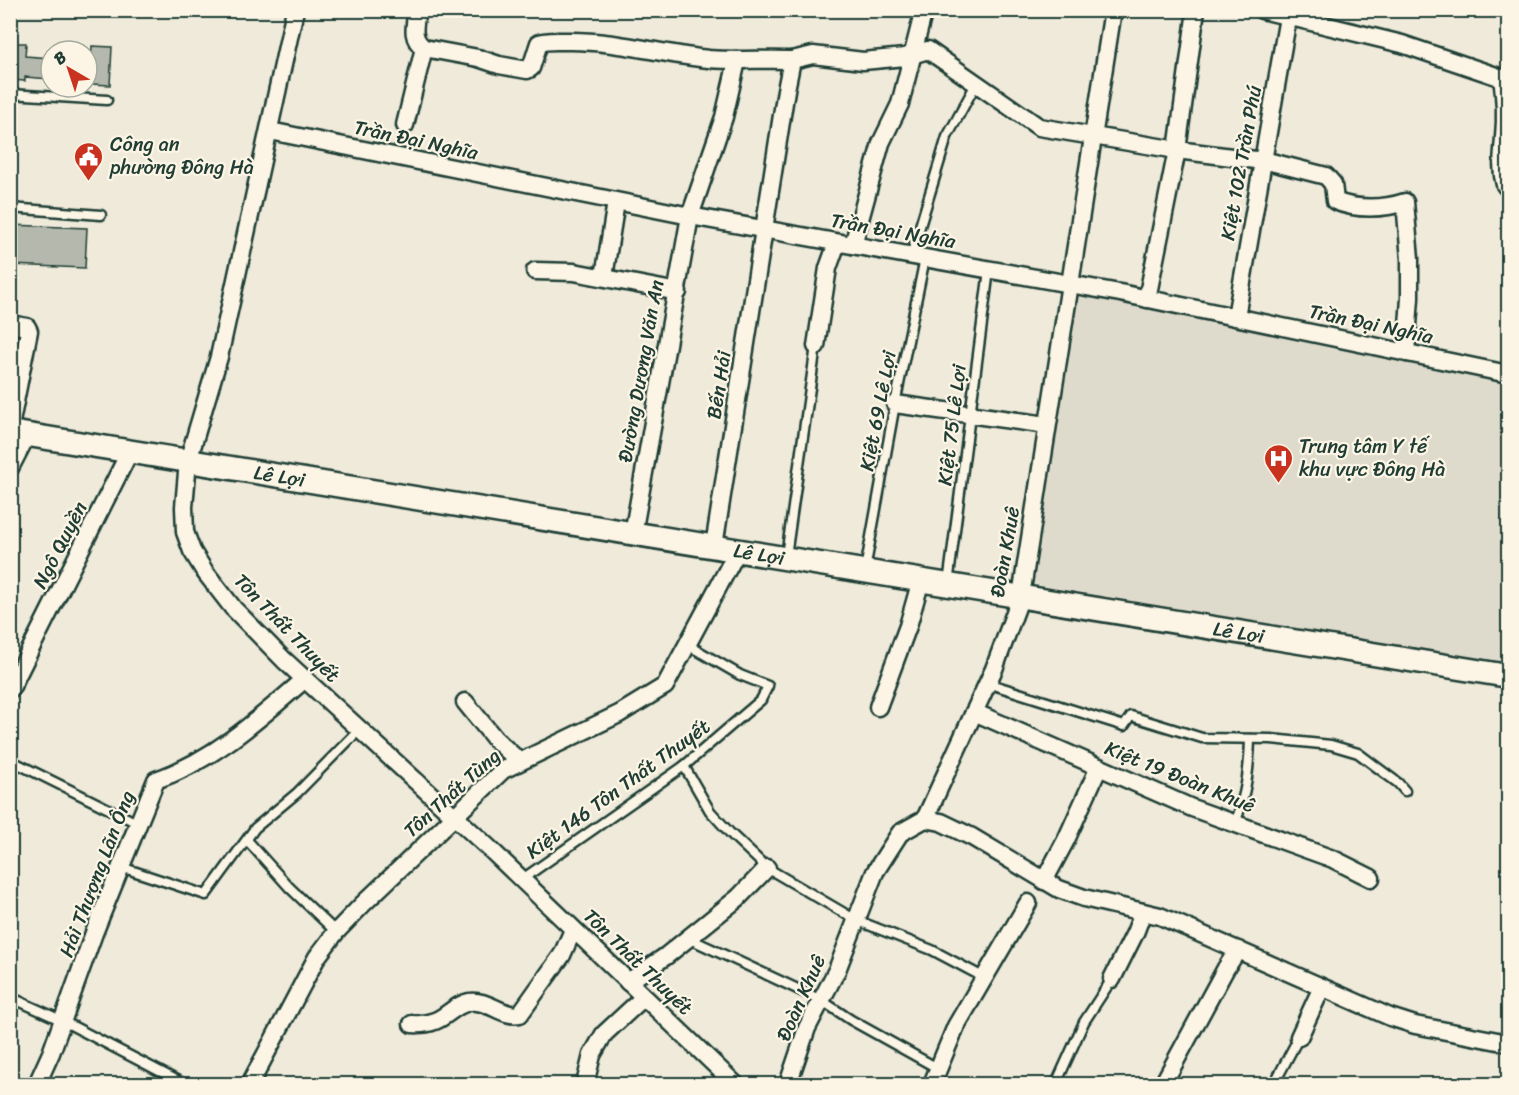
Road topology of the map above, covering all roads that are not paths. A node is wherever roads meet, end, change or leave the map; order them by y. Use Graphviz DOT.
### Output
graph roads {
  1 [pos="295,10"];
  2 [pos="417,10"];
  3 [pos="924,10"];
  4 [pos="1113,10"];
  5 [pos="1196,10"];
  6 [pos="1262,10"];
  7 [pos="1288,16"];
  8 [pos="424,48"];
  9 [pos="914,55"];
  10 [pos="792,60"];
  11 [pos="737,61"];
  12 [pos="1505,79"];
  13 [pos="976,84"];
  14 [pos="10,94"];
  15 [pos="107,100"];
  16 [pos="405,126"];
  17 [pos="270,131"];
  18 [pos="1093,137"];
  19 [pos="1177,150"];
  20 [pos="1263,160"];
  21 [pos="1509,188"];
  22 [pos="616,202"];
  23 [pos="10,208"];
  24 [pos="101,215"];
  25 [pos="690,216"];
  26 [pos="765,230"];
  27 [pos="845,244"];
  28 [pos="918,257"];
  29 [pos="989,270"];
  30 [pos="535,271"];
  31 [pos="604,277"];
  32 [pos="1069,284"];
  33 [pos="678,292"];
  34 [pos="1147,299"];
  35 [pos="1236,318"];
  36 [pos="10,324"];
  37 [pos="816,346"];
  38 [pos="1406,353"];
  39 [pos="1509,374"];
  40 [pos="895,404"];
  41 [pos="970,415"];
  42 [pos="1047,425"];
  43 [pos="16,431"];
  44 [pos="130,452"];
  45 [pos="188,461"];
  46 [pos="10,468"];
  47 [pos="633,534"];
  48 [pos="714,546"];
  49 [pos="738,550"];
  50 [pos="786,558"];
  51 [pos="864,571"];
  52 [pos="921,580"];
  53 [pos="948,584"];
  54 [pos="1020,596"];
  55 [pos="688,645"];
  56 [pos="1509,676"];
  57 [pos="304,679"];
  58 [pos="987,683"];
  59 [pos="10,690"];
  60 [pos="465,702"];
  61 [pos="878,706"];
  62 [pos="974,712"];
  63 [pos="360,729"];
  64 [pos="1250,739"];
  65 [pos="10,760"];
  66 [pos="519,761"];
  67 [pos="684,766"];
  68 [pos="1099,767"];
  69 [pos="1405,791"];
  70 [pos="454,817"];
  71 [pos="925,819"];
  72 [pos="139,824"];
  73 [pos="1235,824"];
  74 [pos="246,840"];
  75 [pos="121,867"];
  76 [pos="767,868"];
  77 [pos="1371,878"];
  78 [pos="522,880"];
  79 [pos="1044,881"];
  80 [pos="1028,903"];
  81 [pos="1143,912"];
  82 [pos="856,920"];
  83 [pos="573,930"];
  84 [pos="336,932"];
  85 [pos="688,938"];
  86 [pos="1238,950"];
  87 [pos="983,977"];
  88 [pos="1112,979"];
  89 [pos="628,982"];
  90 [pos="1322,987"];
  91 [pos="10,997"];
  92 [pos="644,997"];
  93 [pos="820,1000"];
  94 [pos="63,1021"];
  95 [pos="412,1024"];
  96 [pos="1299,1038"];
  97 [pos="1509,1043"];
  98 [pos="935,1077"];
  99 [pos="37,1084"];
  100 [pos="184,1084"];
  101 [pos="250,1084"];
  102 [pos="585,1084"];
  103 [pos="735,1084"];
  104 [pos="788,1084"];
  105 [pos="1056,1084"];
  106 [pos="1163,1084"];
  107 [pos="1275,1084"];
  1 -- 17 [label="street, Tôn Thất Thuyết"];
  2 -- 8 [label="street"];
  3 -- 9 [label="street"];
  4 -- 18 [label="street, Đoàn Khuê"];
  5 -- 19 [label="street"];
  6 -- 7 [label="street"];
  7 -- 12 [label="street"];
  7 -- 20 [label="street, Kiệt 102 Trần Phú"];
  8 -- 11 [label="street"];
  8 -- 16 [label="street"];
  9 -- 10 [label="street"];
  9 -- 13 [label="street"];
  9 -- 27 [label="street"];
  10 -- 11 [label="street"];
  10 -- 26 [label="street, Bến Hải"];
  11 -- 25 [label="street, Đường Dương Văn An"];
  12 -- 21 [label="street"];
  13 -- 18 [label="street"];
  13 -- 28 [label="lane, Kiệt 69 Lê Lợi"];
  14 -- 15 [label="lane"];
  17 -- 22 [label="street, Trần Đại Nghĩa"];
  17 -- 45 [label="street, Tôn Thất Thuyết"];
  18 -- 19 [label="street"];
  18 -- 32 [label="street, Đoàn Khuê"];
  19 -- 20 [label="street"];
  19 -- 34 [label="street"];
  20 -- 35 [label="street, Kiệt 102 Trần Phú"];
  20 -- 38 [label="street"];
  22 -- 25 [label="street, Trần Đại Nghĩa"];
  22 -- 31 [label="street"];
  23 -- 24 [label="lane"];
  25 -- 26 [label="street, Trần Đại Nghĩa"];
  25 -- 33 [label="street, Đường Dương Văn An"];
  26 -- 27 [label="street, Trần Đại Nghĩa"];
  26 -- 48 [label="street, Bến Hải"];
  27 -- 28 [label="street, Trần Đại Nghĩa"];
  27 -- 37 [label="street"];
  28 -- 29 [label="street, Trần Đại Nghĩa"];
  28 -- 40 [label="lane, Kiệt 69 Lê Lợi"];
  29 -- 32 [label="street, Trần Đại Nghĩa"];
  29 -- 41 [label="lane, Kiệt 75 Lê Lợi"];
  30 -- 31 [label="street"];
  31 -- 33 [label="street"];
  32 -- 34 [label="street, Trần Đại Nghĩa"];
  32 -- 42 [label="street, Đoàn Khuê"];
  33 -- 47 [label="street, Đường Dương Văn An"];
  34 -- 35 [label="street, Trần Đại Nghĩa"];
  35 -- 38 [label="street, Trần Đại Nghĩa"];
  36 -- 43 [label="street"];
  37 -- 50 [label="lane"];
  38 -- 39 [label="street, Trần Đại Nghĩa"];
  40 -- 41 [label="street"];
  40 -- 51 [label="lane, Kiệt 69 Lê Lợi"];
  41 -- 42 [label="street"];
  41 -- 53 [label="lane, Kiệt 75 Lê Lợi"];
  42 -- 54 [label="street, Đoàn Khuê"];
  43 -- 44 [label="street, Lê Lợi"];
  43 -- 46 [label="street"];
  44 -- 45 [label="street, Lê Lợi"];
  44 -- 59 [label="street, Ngô Quyền"];
  45 -- 47 [label="street, Lê Lợi"];
  45 -- 57 [label="street, Tôn Thất Thuyết"];
  47 -- 48 [label="street, Lê Lợi"];
  48 -- 49 [label="street, Lê Lợi"];
  49 -- 50 [label="street, Lê Lợi"];
  49 -- 55 [label="street, Tôn Thất Tùng"];
  50 -- 51 [label="street, Lê Lợi"];
  51 -- 52 [label="street, Lê Lợi"];
  52 -- 53 [label="street, Lê Lợi"];
  52 -- 61 [label="street"];
  53 -- 54 [label="street, Lê Lợi"];
  54 -- 56 [label="street, Lê Lợi"];
  54 -- 58 [label="street, Đoàn Khuê"];
  55 -- 66 [label="street, Tôn Thất Tùng"];
  55 -- 67 [label="lane, Kiệt 146 Tôn Thất Thuyết"];
  57 -- 63 [label="street, Tôn Thất Thuyết"];
  57 -- 72 [label="street, Hải Thượng Lãn Ông"];
  58 -- 62 [label="street, Đoàn Khuê"];
  58 -- 64 [label="lane"];
  60 -- 66 [label="street"];
  62 -- 68 [label="street, Kiệt 19 Đoàn Khuê"];
  62 -- 71 [label="street, Đoàn Khuê"];
  63 -- 70 [label="street, Tôn Thất Thuyết"];
  63 -- 74 [label="lane"];
  64 -- 69 [label="lane"];
  64 -- 73 [label="lane"];
  65 -- 72 [label="lane"];
  66 -- 70 [label="street, Tôn Thất Tùng"];
  67 -- 76 [label="lane"];
  67 -- 78 [label="lane, Kiệt 146 Tôn Thất Thuyết"];
  68 -- 73 [label="street, Kiệt 19 Đoàn Khuê"];
  68 -- 79 [label="street"];
  70 -- 78 [label="street, Tôn Thất Thuyết"];
  70 -- 84 [label="street, Tôn Thất Tùng"];
  71 -- 79 [label="street"];
  71 -- 82 [label="street, Đoàn Khuê"];
  72 -- 75 [label="street, Hải Thượng Lãn Ông"];
  73 -- 77 [label="street, Kiệt 19 Đoàn Khuê"];
  74 -- 75 [label="lane"];
  74 -- 84 [label="lane"];
  75 -- 94 [label="street, Hải Thượng Lãn Ông"];
  76 -- 82 [label="lane"];
  76 -- 85 [label="street"];
  78 -- 83 [label="street, Tôn Thất Thuyết"];
  79 -- 81 [label="street"];
  80 -- 87 [label="street"];
  81 -- 86 [label="street"];
  81 -- 88 [label="street"];
  82 -- 87 [label="lane"];
  82 -- 93 [label="street, Đoàn Khuê"];
  83 -- 89 [label="street, Tôn Thất Thuyết"];
  83 -- 95 [label="street"];
  84 -- 101 [label="street, Tôn Thất Tùng"];
  85 -- 89 [label="street"];
  85 -- 93 [label="lane"];
  86 -- 90 [label="street"];
  86 -- 106 [label="street"];
  87 -- 98 [label="street"];
  88 -- 105 [label="lane"];
  89 -- 92 [label="street, Tôn Thất Thuyết"];
  90 -- 96 [label="street"];
  90 -- 97 [label="street"];
  91 -- 94 [label="lane"];
  92 -- 102 [label="street"];
  92 -- 103 [label="street, Tôn Thất Thuyết"];
  93 -- 98 [label="lane"];
  93 -- 104 [label="street, Đoàn Khuê"];
  94 -- 99 [label="street, Hải Thượng Lãn Ông"];
  94 -- 100 [label="lane"];
  96 -- 107 [label="lane"];
}
